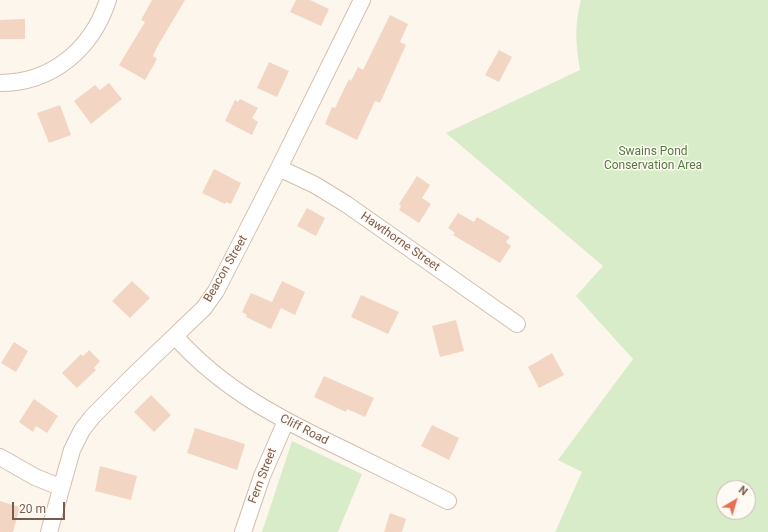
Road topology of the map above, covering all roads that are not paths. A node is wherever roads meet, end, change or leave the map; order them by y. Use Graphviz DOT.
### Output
graph roads {
  1 [pos="108,0"];
  2 [pos="362,0"];
  3 [pos="0,83"];
  4 [pos="280,168"];
  5 [pos="517,324"];
  6 [pos="175,336"];
  7 [pos="286,421"];
  8 [pos="0,457"];
  9 [pos="60,487"];
  10 [pos="448,501"];
  11 [pos="49,532"];
  12 [pos="243,532"];
  1 -- 3 [label="street"];
  2 -- 4 [label="street, Beacon Street"];
  4 -- 5 [label="street, Hawthorne Street"];
  4 -- 6 [label="street, Beacon Street"];
  6 -- 7 [label="street, Cliff Road"];
  6 -- 9 [label="street, Beacon Street"];
  7 -- 10 [label="street, Cliff Road"];
  7 -- 12 [label="street, Fern Street"];
  8 -- 9 [label="street"];
  9 -- 11 [label="street, Beacon Street"];
}
